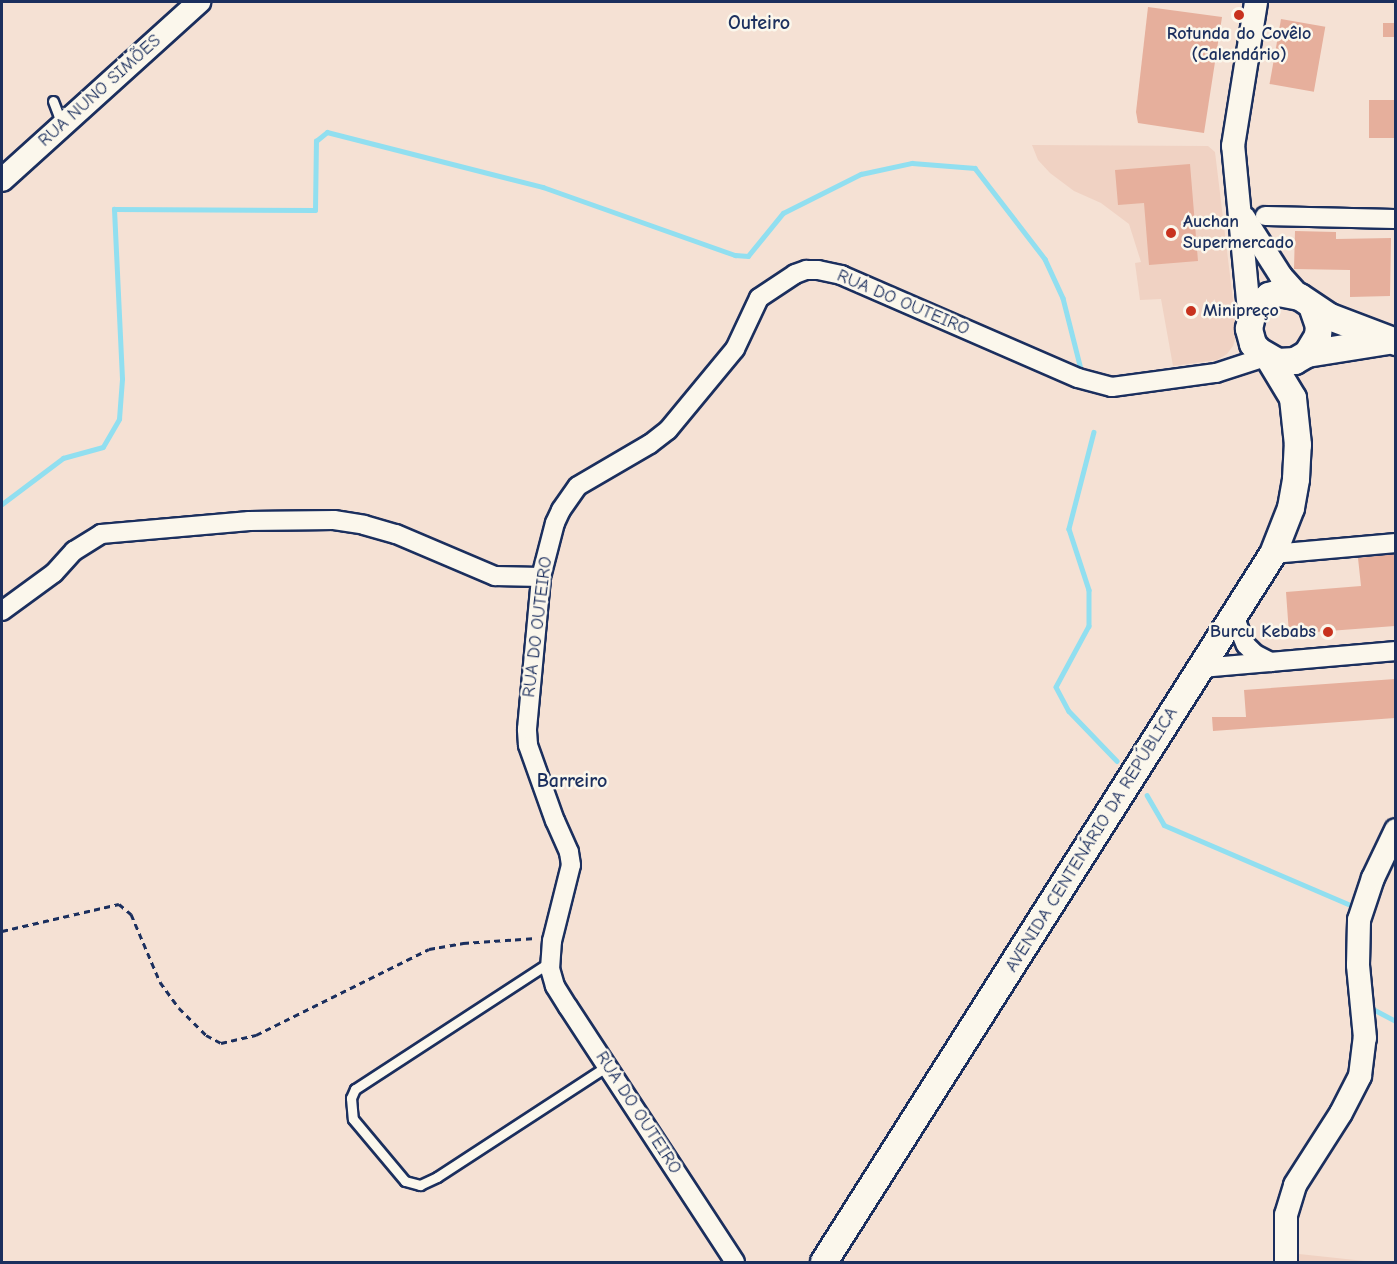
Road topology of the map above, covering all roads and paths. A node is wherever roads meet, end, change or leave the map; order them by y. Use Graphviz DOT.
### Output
graph roads {
  1 [pos="199,2"];
  2 [pos="1256,2"];
  3 [pos="53,101"];
  4 [pos="62,125"];
  5 [pos="2,180"];
  6 [pos="1239,211"];
  7 [pos="1265,216"];
  8 [pos="1395,219"];
  9 [pos="1306,301"];
  10 [pos="1250,329"];
  11 [pos="1393,341"];
  12 [pos="1305,355"];
  13 [pos="1268,358"];
  14 [pos="1216,373"];
  15 [pos="1293,398"];
  16 [pos="1395,543"];
  17 [pos="1273,555"];
  18 [pos="541,577"];
  19 [pos="2,611"];
  20 [pos="1234,616"];
  21 [pos="1395,651"];
  22 [pos="1271,662"];
  23 [pos="1201,668"];
  24 [pos="1395,830"];
  25 [pos="2,931"];
  26 [pos="552,941"];
  27 [pos="550,962"];
  28 [pos="607,1066"];
  29 [pos="732,1260"];
  30 [pos="824,1263"];
  31 [pos="1286,1263"];
  1 -- 4 [label="street, RUA NUNO SIMÕES"];
  2 -- 6 [label="street"];
  3 -- 4 [label="lane"];
  4 -- 5 [label="street, RUA NUNO SIMÕES"];
  6 -- 9 [label="street"];
  6 -- 10 [label="street"];
  7 -- 8 [label="street"];
  9 -- 10 [label="main road"];
  9 -- 11 [label="main road"];
  9 -- 12 [label="main road"];
  10 -- 13 [label="main road"];
  10 -- 14 [label="street"];
  11 -- 12 [label="main road"];
  12 -- 13 [label="main road"];
  12 -- 15 [label="main road, AVENIDA CENTENÁRIO DA REPÚBLICA"];
  13 -- 14 [label="street, RUA DO OUTEIRO"];
  13 -- 15 [label="main road, AVENIDA CENTENÁRIO DA REPÚBLICA"];
  14 -- 18 [label="street, RUA DO OUTEIRO"];
  15 -- 17 [label="main road, AVENIDA CENTENÁRIO DA REPÚBLICA"];
  16 -- 17 [label="street"];
  17 -- 20 [label="main road, AVENIDA CENTENÁRIO DA REPÚBLICA"];
  18 -- 19 [label="street"];
  18 -- 26 [label="street, RUA DO OUTEIRO"];
  20 -- 22 [label="street"];
  20 -- 23 [label="main road, AVENIDA CENTENÁRIO DA REPÚBLICA"];
  21 -- 22 [label="street"];
  22 -- 23 [label="street"];
  23 -- 30 [label="main road, AVENIDA CENTENÁRIO DA REPÚBLICA"];
  24 -- 31 [label="street"];
  25 -- 26 [label="path"];
  26 -- 27 [label="street, RUA DO OUTEIRO"];
  27 -- 28 [label="street, RUA DO OUTEIRO"];
  27 -- 28 [label="lane"];
  28 -- 29 [label="street, RUA DO OUTEIRO"];
}
